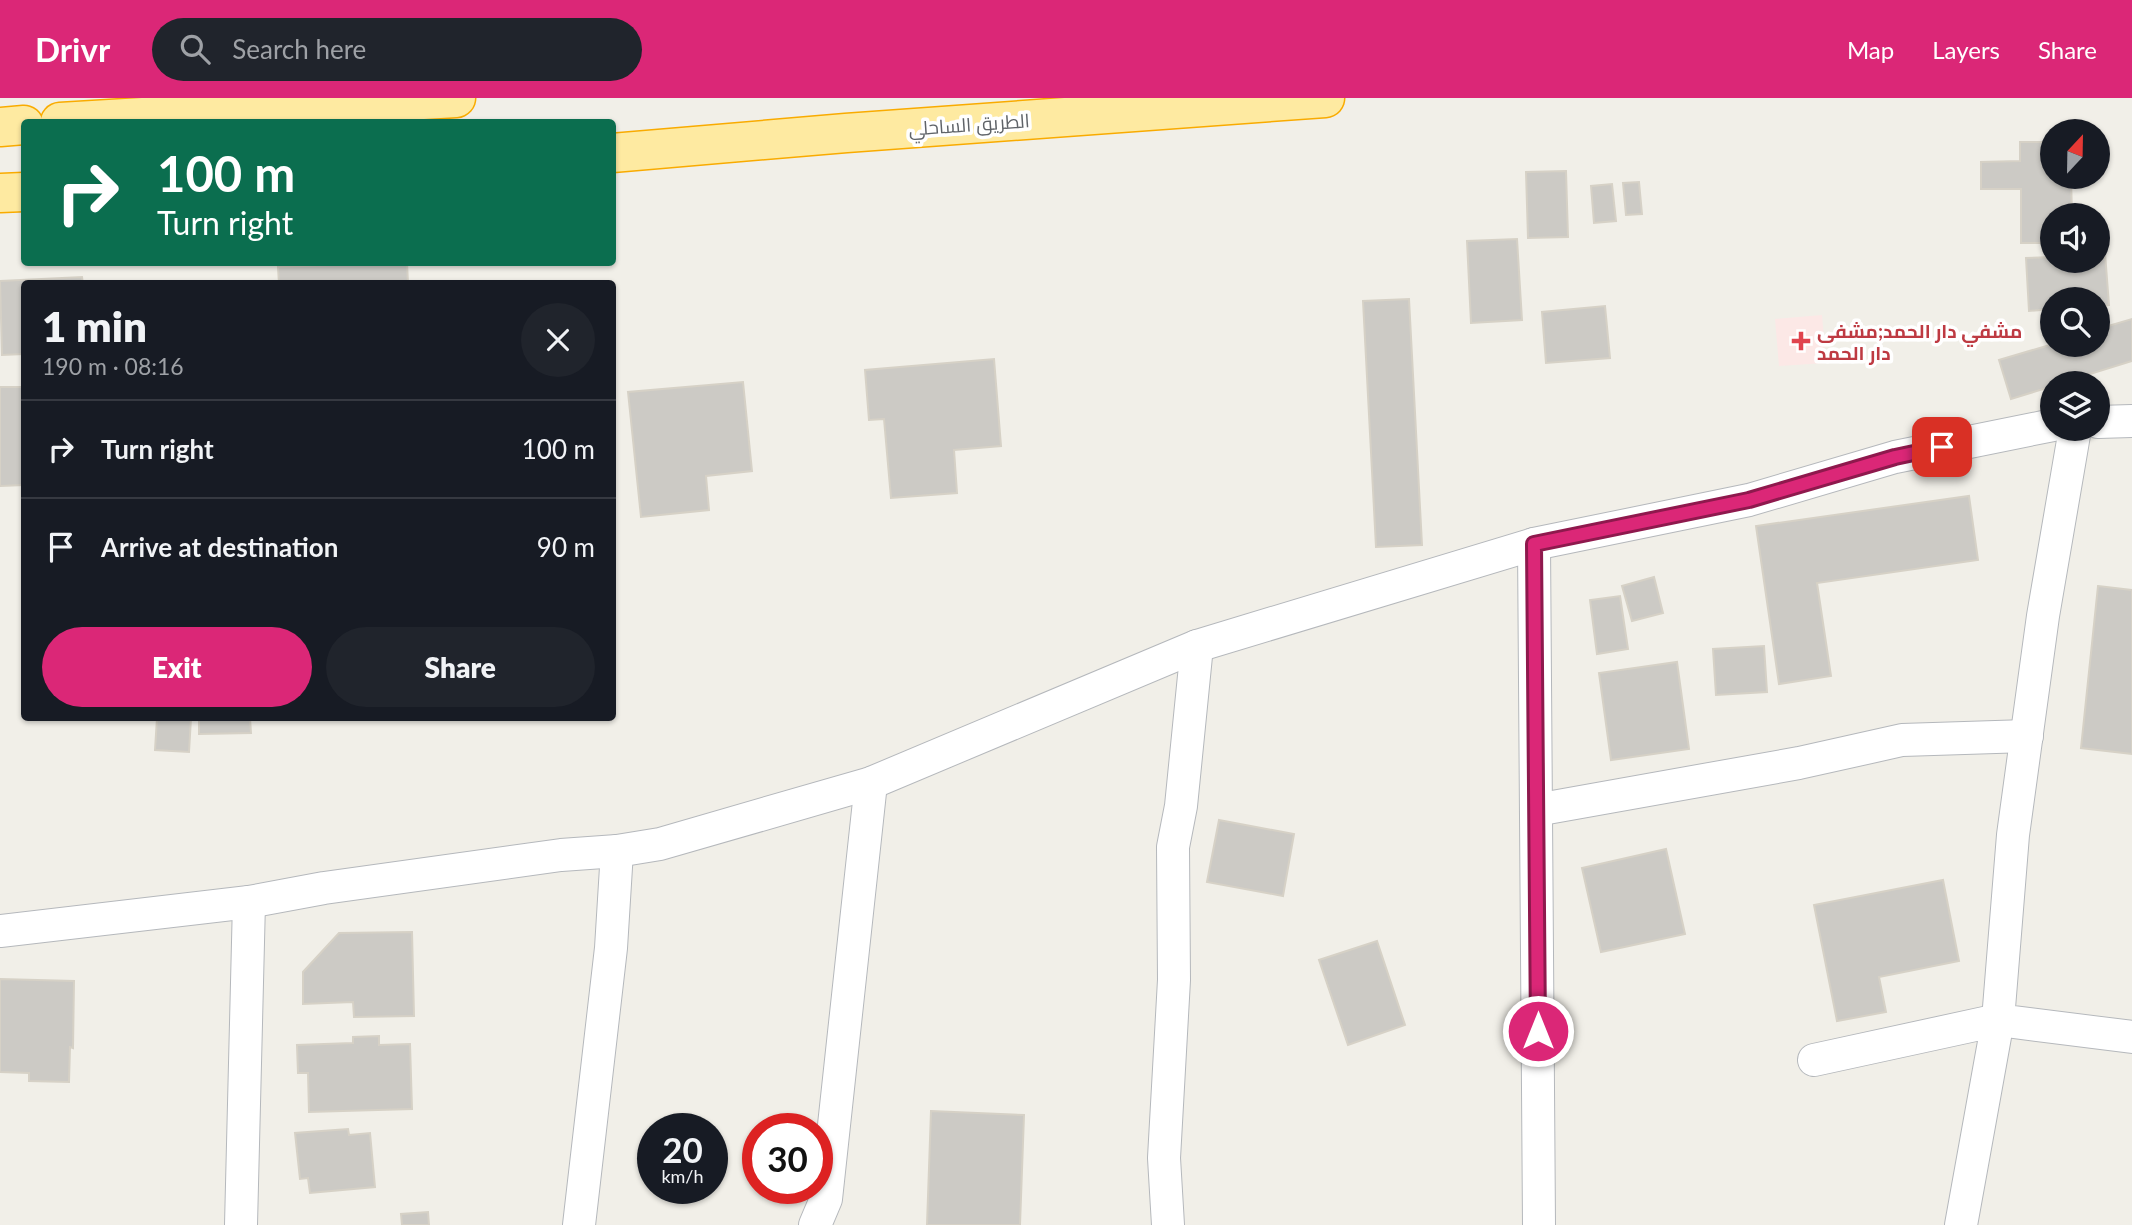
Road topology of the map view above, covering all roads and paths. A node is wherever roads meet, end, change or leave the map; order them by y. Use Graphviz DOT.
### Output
graph roads {
  1 [pos="456,98"];
  2 [pos="1325,98"];
  3 [pos="368,101"];
  4 [pos="278,103"];
  5 [pos="95,119"];
  6 [pos="21,125"];
  7 [pos="0,127"];
  8 [pos="616,153"];
  9 [pos="21,192"];
  10 [pos="0,193"];
  11 [pos="2132,421"];
  12 [pos="2110,422"];
  13 [pos="2040,428"];
  14 [pos="2073,441"];
  15 [pos="1534,544"];
  16 [pos="1197,646"];
  17 [pos="2027,736"];
  18 [pos="871,783"];
  19 [pos="1536,810"];
  20 [pos="617,851"];
  21 [pos="249,902"];
  22 [pos="0,931"];
  23 [pos="1998,1020"];
  24 [pos="2132,1037"];
  25 [pos="1814,1060"];
  26 [pos="241,1225"];
  27 [pos="579,1225"];
  28 [pos="815,1225"];
  29 [pos="1168,1225"];
  30 [pos="1539,1225"];
  31 [pos="1961,1225"];
  1 -- 3 [label="highway"];
  2 -- 8 [label="highway, الطريق الساحلي"];
  3 -- 4 [label="highway"];
  4 -- 5 [label="highway"];
  6 -- 7 [label="highway"];
  9 -- 10 [label="highway"];
  11 -- 12 [label="street"];
  13 -- 15 [label="street"];
  14 -- 17 [label="street"];
  15 -- 16 [label="street"];
  15 -- 19 [label="street"];
  16 -- 18 [label="street"];
  16 -- 29 [label="street"];
  17 -- 19 [label="street"];
  17 -- 23 [label="street"];
  18 -- 20 [label="street"];
  18 -- 28 [label="street"];
  19 -- 30 [label="street"];
  20 -- 21 [label="street"];
  20 -- 27 [label="street"];
  21 -- 22 [label="street"];
  21 -- 26 [label="street"];
  23 -- 24 [label="street"];
  23 -- 25 [label="street"];
  23 -- 31 [label="street"];
}
